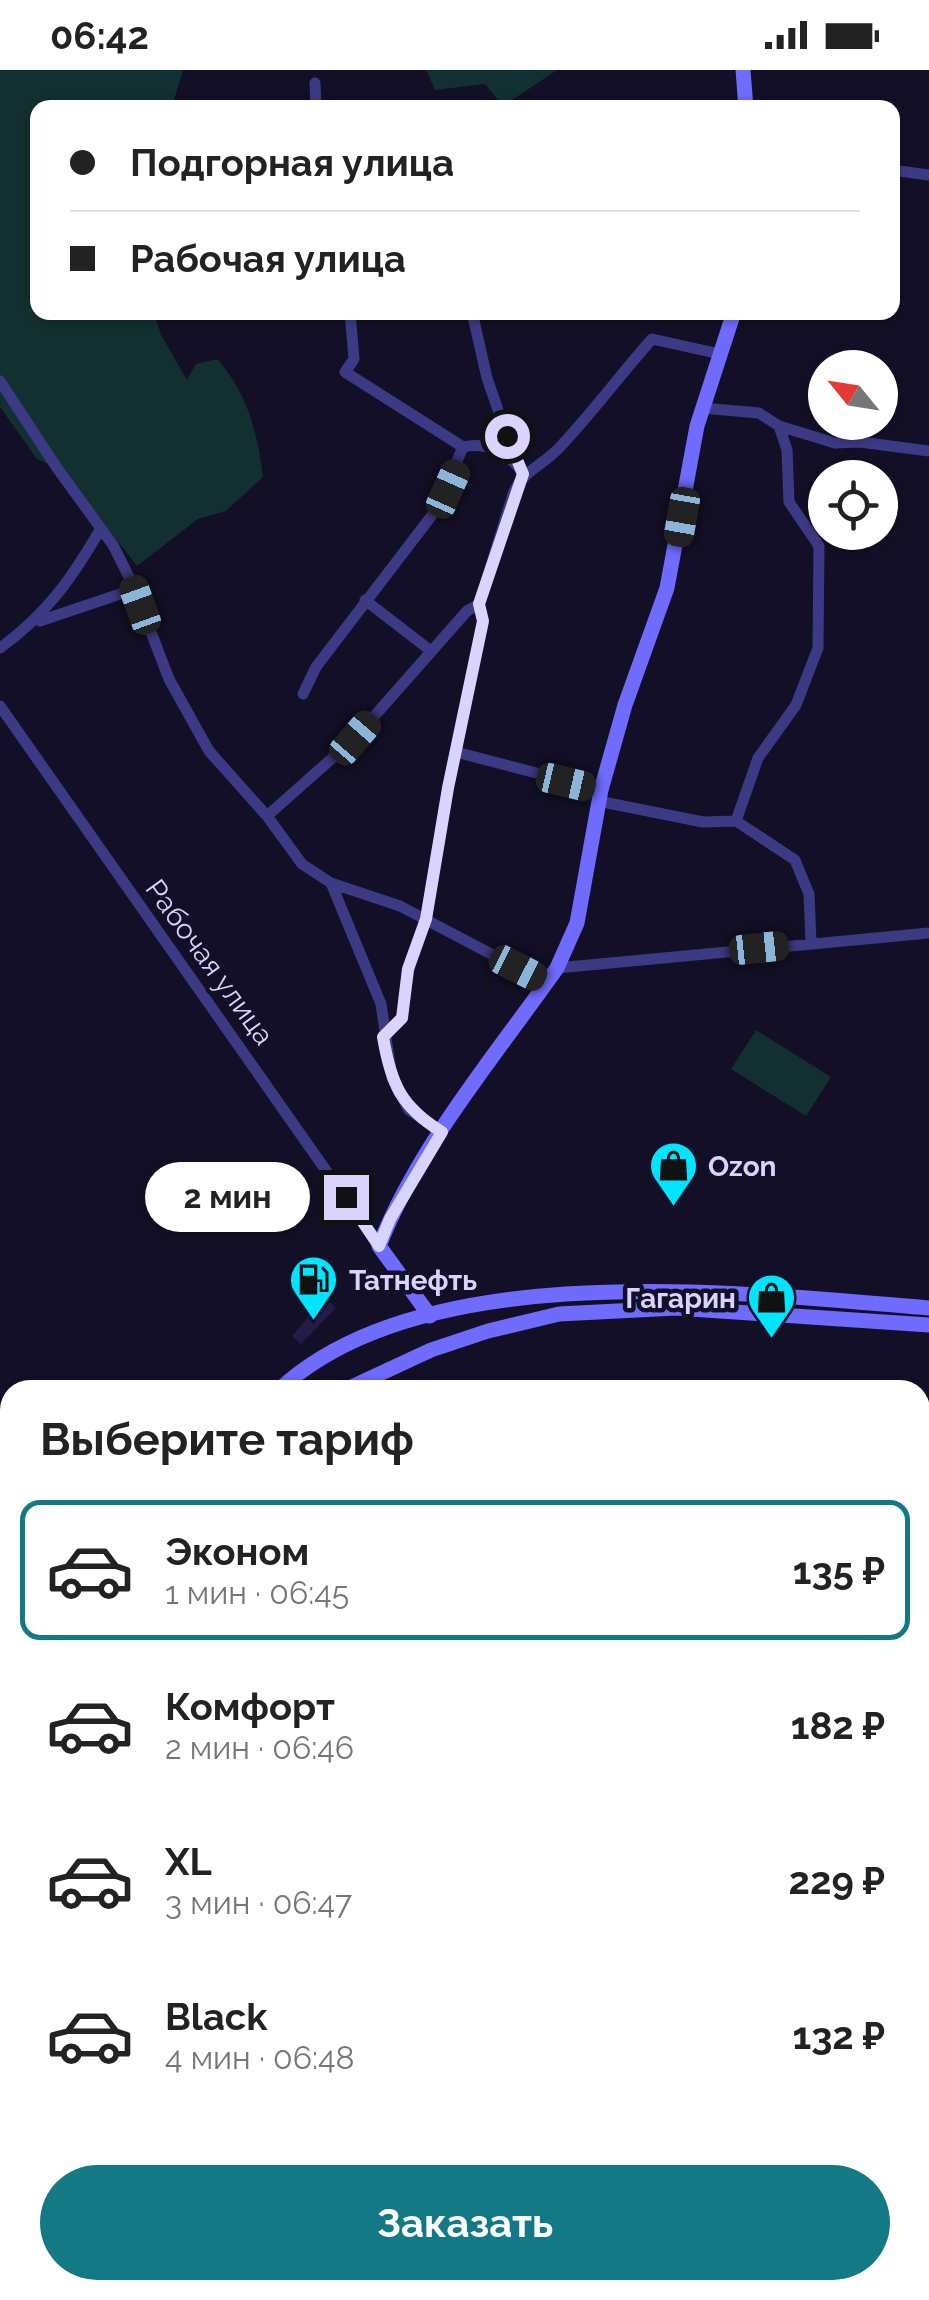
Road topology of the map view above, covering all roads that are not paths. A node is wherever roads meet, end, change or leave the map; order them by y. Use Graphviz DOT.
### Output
graph roads {
  1 [pos="743,70"];
  2 [pos="316,83"];
  3 [pos="316,100"];
  4 [pos="745,100"];
  5 [pos="900,171"];
  6 [pos="929,175"];
  7 [pos="351,320"];
  8 [pos="474,320"];
  9 [pos="731,320"];
  10 [pos="720,354"];
  11 [pos="0,381"];
  12 [pos="702,408"];
  13 [pos="779,426"];
  14 [pos="463,446"];
  15 [pos="929,451"];
  16 [pos="520,470"];
  17 [pos="101,528"];
  18 [pos="133,585"];
  19 [pos="365,600"];
  20 [pos="479,604"];
  21 [pos="35,622"];
  22 [pos="0,648"];
  23 [pos="431,651"];
  24 [pos="303,694"];
  25 [pos="0,706"];
  26 [pos="456,752"];
  27 [pos="600,796"];
  28 [pos="267,816"];
  29 [pos="736,822"];
  30 [pos="331,883"];
  31 [pos="426,919"];
  32 [pos="929,933"];
  33 [pos="811,942"];
  34 [pos="556,968"];
  35 [pos="546,983"];
  36 [pos="383,1037"];
  37 [pos="442,1132"];
  38 [pos="379,1246"];
  39 [pos="929,1308"];
  40 [pos="430,1316"];
  41 [pos="929,1325"];
  42 [pos="292,1380"];
  43 [pos="366,1380"];
  1 -- 4 [label="main road"];
  2 -- 3 [label="street"];
  5 -- 6 [label="street"];
  7 -- 14 [label="street"];
  8 -- 16 [label="street"];
  9 -- 10 [label="main road"];
  10 -- 12 [label="main road"];
  10 -- 16 [label="street"];
  11 -- 17 [label="street"];
  12 -- 13 [label="street"];
  12 -- 27 [label="main road"];
  13 -- 15 [label="street"];
  13 -- 29 [label="street"];
  14 -- 16 [label="street"];
  14 -- 19 [label="street"];
  16 -- 20 [label="street"];
  17 -- 18 [label="street"];
  17 -- 21 [label="street"];
  18 -- 21 [label="street"];
  18 -- 28 [label="street"];
  19 -- 23 [label="street"];
  19 -- 24 [label="street"];
  20 -- 23 [label="street"];
  20 -- 26 [label="street"];
  21 -- 22 [label="street"];
  23 -- 28 [label="street"];
  25 -- 38 [label="street, Рабочая улица"];
  26 -- 27 [label="street"];
  26 -- 31 [label="street"];
  27 -- 29 [label="street"];
  27 -- 34 [label="main road"];
  28 -- 30 [label="street"];
  29 -- 33 [label="street"];
  30 -- 31 [label="street"];
  30 -- 36 [label="street"];
  31 -- 35 [label="street"];
  31 -- 36 [label="street"];
  32 -- 33 [label="street"];
  33 -- 34 [label="street"];
  34 -- 35 [label="main road"];
  35 -- 37 [label="main road"];
  36 -- 37 [label="street"];
  37 -- 38 [label="main road"];
  38 -- 40 [label="main road"];
  39 -- 40 [label="main road"];
  40 -- 42 [label="main road"];
  41 -- 43 [label="main road"];
}
